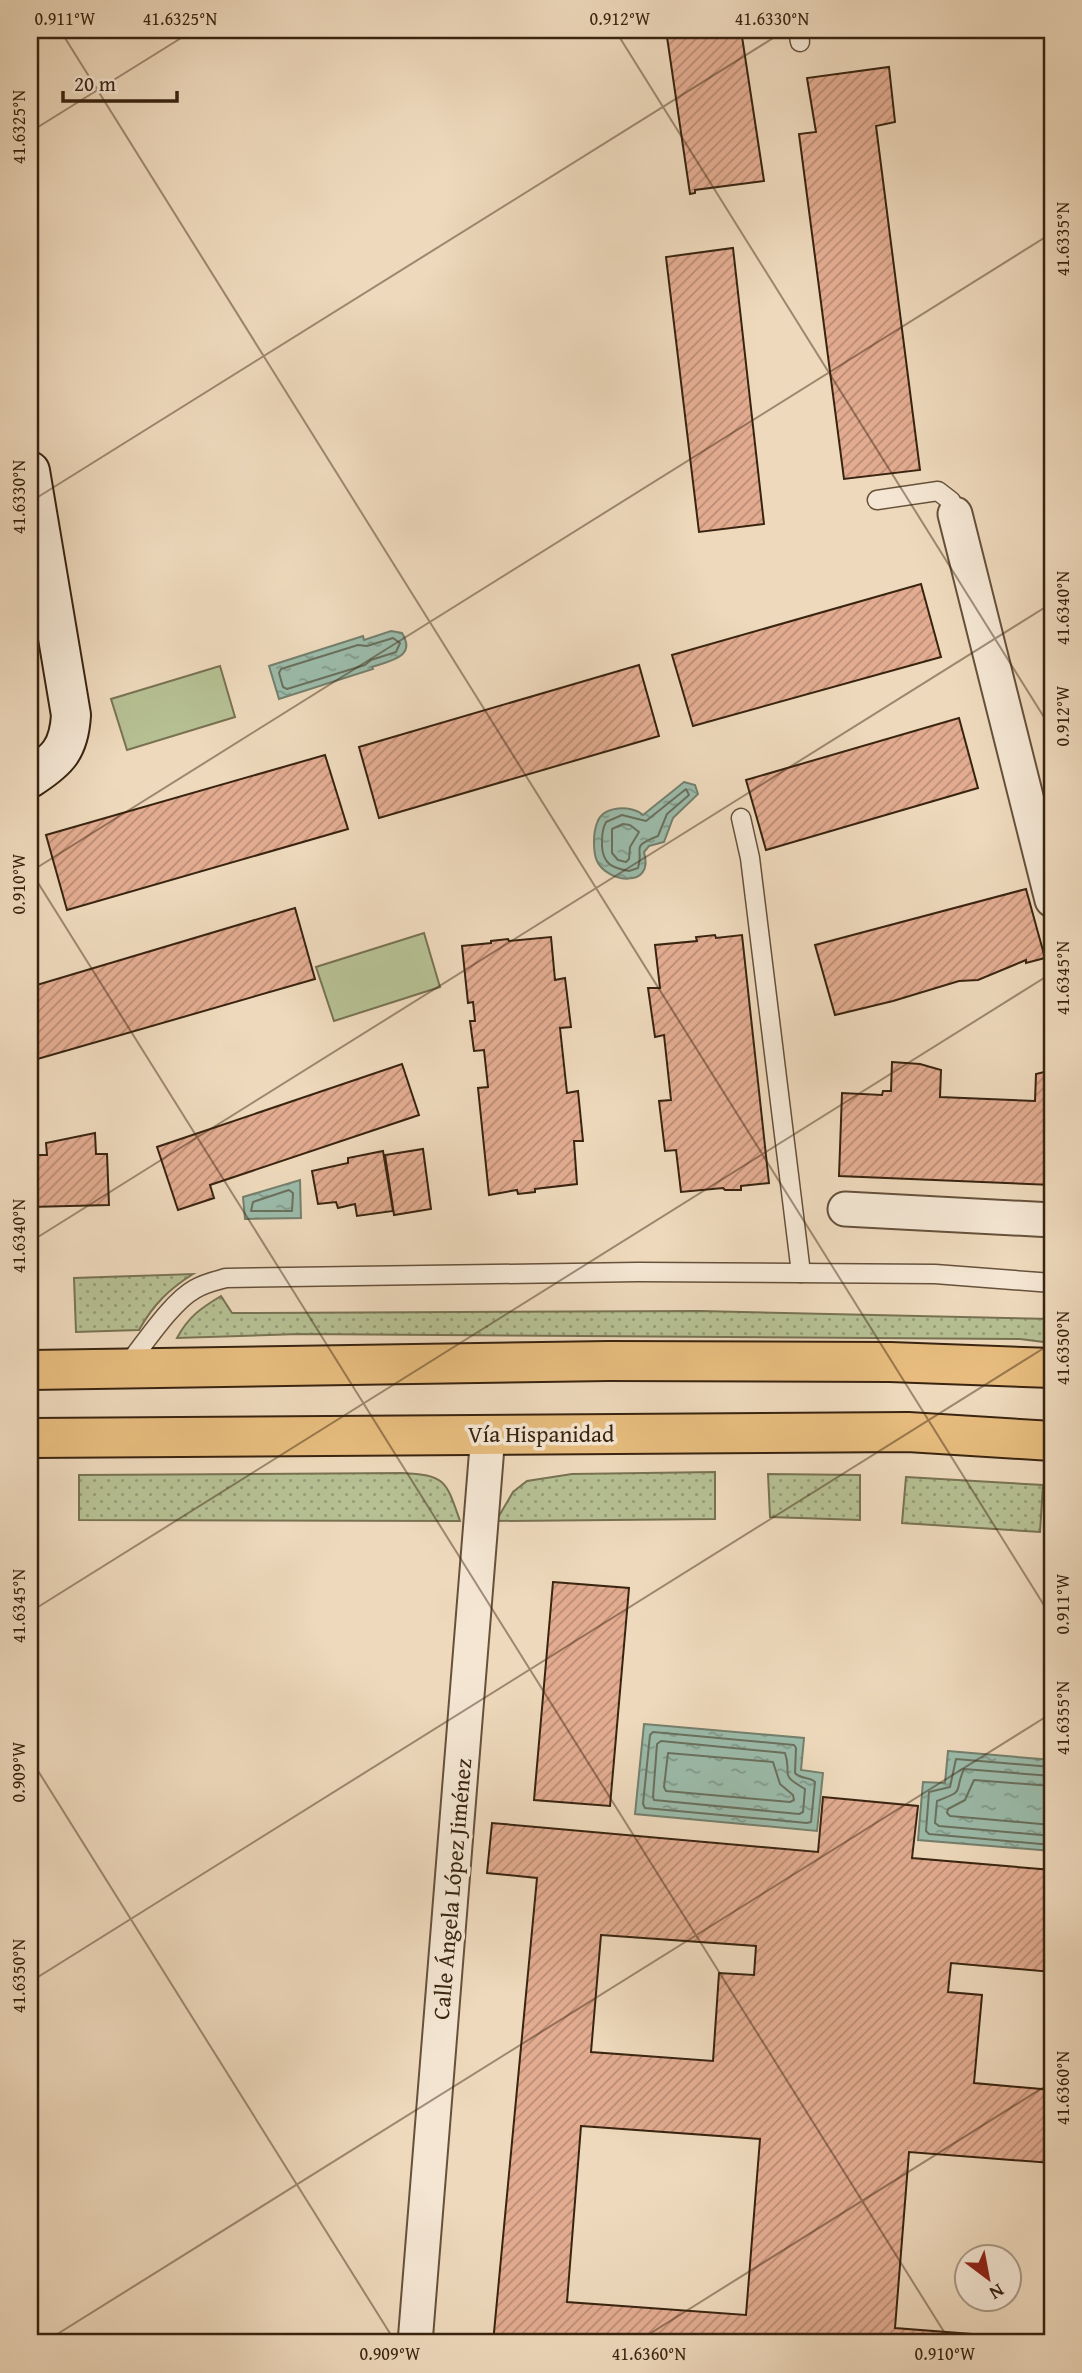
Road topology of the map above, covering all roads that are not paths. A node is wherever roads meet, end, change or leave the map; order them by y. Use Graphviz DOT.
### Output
graph roads {
  1 [pos="30,471"];
  2 [pos="877,500"];
  3 [pos="955,514"];
  4 [pos="30,778"];
  5 [pos="741,818"];
  6 [pos="1052,900"];
  7 [pos="845,1209"];
  8 [pos="1052,1220"];
  9 [pos="801,1273"];
  10 [pos="1052,1283"];
  11 [pos="125,1368"];
  12 [pos="1052,1368"];
  13 [pos="30,1370"];
  14 [pos="488,1434"];
  15 [pos="30,1437"];
  16 [pos="1052,1441"];
  17 [pos="415,2343"];
  1 -- 4 [label="street"];
  2 -- 3 [label="lane"];
  3 -- 6 [label="street"];
  5 -- 9 [label="lane"];
  7 -- 8 [label="street"];
  9 -- 10 [label="lane"];
  9 -- 11 [label="lane"];
  11 -- 12 [label="highway"];
  11 -- 13 [label="highway"];
  14 -- 15 [label="highway, Vía Hispanidad"];
  14 -- 16 [label="highway, Vía Hispanidad"];
  14 -- 17 [label="street, Calle Ángela López Jiménez"];
}
